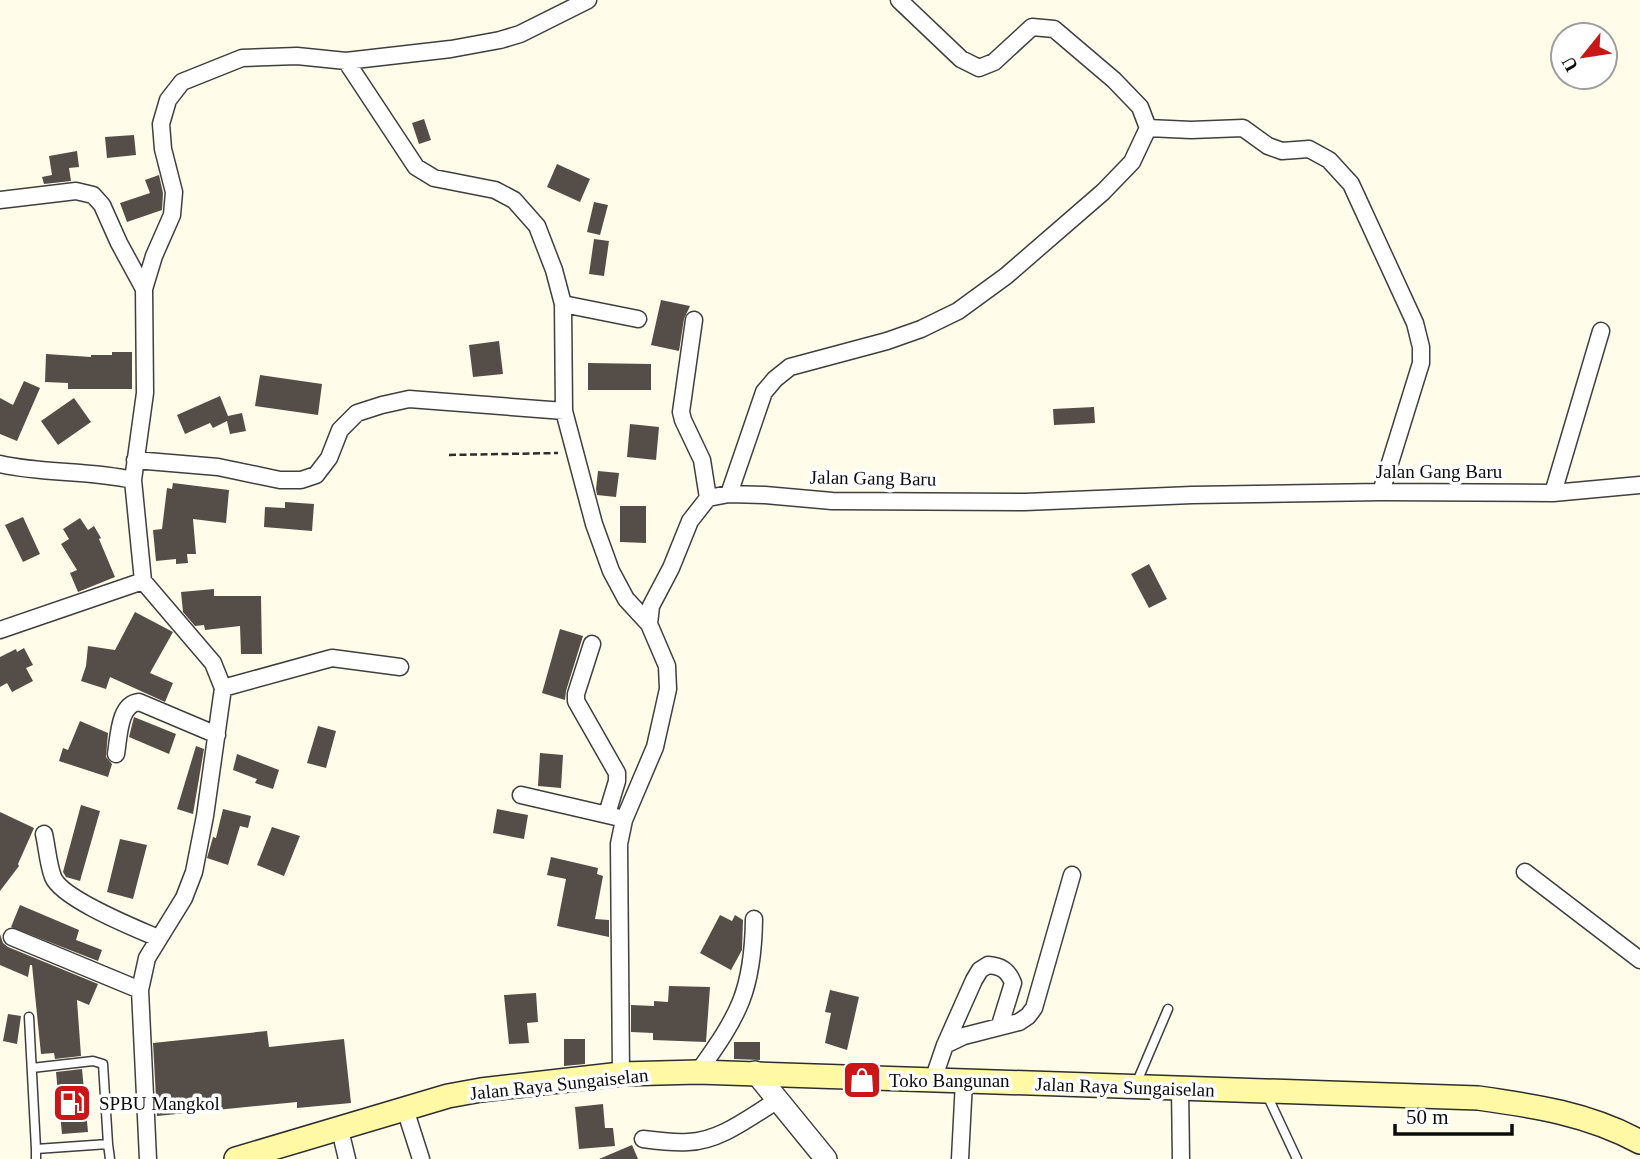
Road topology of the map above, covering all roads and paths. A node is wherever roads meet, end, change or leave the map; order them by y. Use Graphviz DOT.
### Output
graph roads {
  1 [pos="588,0"];
  2 [pos="899,0"];
  3 [pos="346,61"];
  4 [pos="1148,128"];
  5 [pos="0,200"];
  6 [pos="144,289"];
  7 [pos="563,304"];
  8 [pos="638,319"];
  9 [pos="694,320"];
  10 [pos="1601,331"];
  11 [pos="564,411"];
  12 [pos="576,453"];
  13 [pos="449,455"];
  14 [pos="135,460"];
  15 [pos="0,466"];
  16 [pos="133,480"];
  17 [pos="1640,485"];
  18 [pos="1381,492"];
  19 [pos="1553,493"];
  20 [pos="729,494"];
  21 [pos="708,498"];
  22 [pos="143,581"];
  23 [pos="649,624"];
  24 [pos="0,630"];
  25 [pos="592,645"];
  26 [pos="400,667"];
  27 [pos="223,688"];
  28 [pos="217,735"];
  29 [pos="116,754"];
  30 [pos="521,795"];
  31 [pos="607,814"];
  32 [pos="624,820"];
  33 [pos="44,834"];
  34 [pos="1525,873"];
  35 [pos="1072,875"];
  36 [pos="754,919"];
  37 [pos="12,937"];
  38 [pos="158,938"];
  39 [pos="1640,960"];
  40 [pos="139,990"];
  41 [pos="1168,1010"];
  42 [pos="29,1017"];
  43 [pos="1000,1025"];
  44 [pos="945,1045"];
  45 [pos="32,1068"];
  46 [pos="698,1072"];
  47 [pos="755,1072"];
  48 [pos="621,1074"];
  49 [pos="933,1080"];
  50 [pos="964,1081"];
  51 [pos="1134,1087"];
  52 [pos="1180,1088"];
  53 [pos="1264,1090"];
  54 [pos="778,1100"];
  55 [pos="405,1110"];
  56 [pos="340,1130"];
  57 [pos="643,1139"];
  58 [pos="1640,1142"];
  59 [pos="108,1144"];
  60 [pos="36,1149"];
  61 [pos="36,1159"];
  62 [pos="110,1159"];
  63 [pos="148,1159"];
  64 [pos="236,1159"];
  65 [pos="347,1159"];
  66 [pos="421,1159"];
  67 [pos="826,1159"];
  68 [pos="960,1159"];
  69 [pos="1181,1159"];
  70 [pos="1297,1159"];
  1 -- 3 [label="street"];
  2 -- 4 [label="street"];
  3 -- 6 [label="street"];
  3 -- 7 [label="street"];
  4 -- 18 [label="street"];
  4 -- 20 [label="street"];
  5 -- 6 [label="street"];
  6 -- 14 [label="street"];
  7 -- 8 [label="street"];
  7 -- 11 [label="street"];
  9 -- 21 [label="street"];
  10 -- 19 [label="street"];
  11 -- 12 [label="street"];
  11 -- 14 [label="street"];
  12 -- 13 [label="path"];
  12 -- 23 [label="street"];
  14 -- 16 [label="street"];
  15 -- 16 [label="street"];
  16 -- 22 [label="street"];
  17 -- 19 [label="street, Jalan Gang Baru"];
  18 -- 19 [label="street, Jalan Gang Baru"];
  18 -- 20 [label="street, Jalan Gang Baru"];
  20 -- 21 [label="street, Jalan Gang Baru"];
  21 -- 23 [label="street"];
  22 -- 24 [label="street"];
  22 -- 27 [label="street"];
  23 -- 32 [label="street"];
  25 -- 31 [label="street"];
  26 -- 27 [label="street"];
  27 -- 28 [label="street"];
  28 -- 29 [label="street"];
  28 -- 38 [label="street"];
  30 -- 31 [label="street"];
  31 -- 32 [label="street"];
  32 -- 48 [label="street"];
  33 -- 38 [label="street"];
  34 -- 39 [label="street"];
  35 -- 43 [label="street"];
  36 -- 46 [label="street"];
  37 -- 40 [label="street"];
  38 -- 40 [label="street"];
  40 -- 63 [label="street"];
  41 -- 51 [label="lane"];
  42 -- 45 [label="lane"];
  43 -- 44 [label="street"];
  43 -- 44 [label="street"];
  44 -- 49 [label="street"];
  45 -- 59 [label="lane"];
  45 -- 60 [label="lane"];
  46 -- 47 [label="main road, Jalan Raya Sungaiselan"];
  46 -- 48 [label="main road, Jalan Raya Sungaiselan"];
  47 -- 49 [label="main road, Jalan Raya Sungaiselan"];
  47 -- 54 [label="street"];
  48 -- 55 [label="main road, Jalan Raya Sungaiselan"];
  49 -- 50 [label="main road, Jalan Raya Sungaiselan"];
  50 -- 51 [label="main road, Jalan Raya Sungaiselan"];
  50 -- 68 [label="street"];
  51 -- 52 [label="main road, Jalan Raya Sungaiselan"];
  52 -- 53 [label="main road, Jalan Raya Sungaiselan"];
  52 -- 69 [label="street"];
  53 -- 58 [label="main road, Jalan Raya Sungaiselan"];
  53 -- 70 [label="lane"];
  54 -- 57 [label="street"];
  54 -- 67 [label="street"];
  55 -- 56 [label="main road, Jalan Raya Sungaiselan"];
  55 -- 66 [label="street"];
  56 -- 64 [label="main road, Jalan Raya Sungaiselan"];
  56 -- 65 [label="street"];
  59 -- 60 [label="lane"];
  59 -- 62 [label="lane"];
  60 -- 61 [label="lane"];
}
